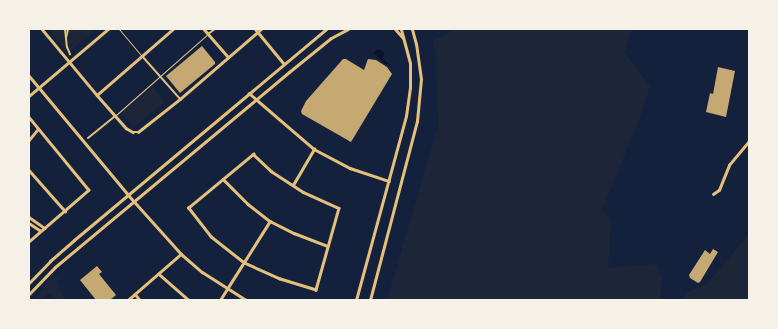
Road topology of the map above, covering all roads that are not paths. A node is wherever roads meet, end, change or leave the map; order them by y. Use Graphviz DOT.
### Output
graph roads {
  1 [pos="42,29"];
  2 [pos="65,29"];
  3 [pos="68,29"];
  4 [pos="108,29"];
  5 [pos="119,29"];
  6 [pos="173,29"];
  7 [pos="204,29"];
  8 [pos="215,29"];
  9 [pos="261,29"];
  10 [pos="326,29"];
  11 [pos="348,29"];
  12 [pos="395,29"];
  13 [pos="401,29"];
  14 [pos="412,29"];
  15 [pos="256,30"];
  16 [pos="208,34"];
  17 [pos="66,40"];
  18 [pos="406,41"];
  19 [pos="70,54"];
  20 [pos="142,55"];
  21 [pos="228,57"];
  22 [pos="69,62"];
  23 [pos="284,64"];
  24 [pos="29,76"];
  25 [pos="162,77"];
  26 [pos="39,88"];
  27 [pos="249,93"];
  28 [pos="97,95"];
  29 [pos="29,96"];
  30 [pos="180,99"];
  31 [pos="255,100"];
  32 [pos="115,116"];
  33 [pos="29,117"];
  34 [pos="38,129"];
  35 [pos="88,138"];
  36 [pos="29,140"];
  37 [pos="749,141"];
  38 [pos="314,149"];
  39 [pos="29,170"];
  40 [pos="223,179"];
  41 [pos="389,181"];
  42 [pos="293,185"];
  43 [pos="714,194"];
  44 [pos="128,195"];
  45 [pos="135,202"];
  46 [pos="65,211"];
  47 [pos="29,217"];
  48 [pos="270,221"];
  49 [pos="29,223"];
  50 [pos="45,228"];
  51 [pos="41,231"];
  52 [pos="29,242"];
  53 [pos="328,246"];
  54 [pos="181,254"];
  55 [pos="244,263"];
  56 [pos="159,274"];
  57 [pos="29,283"];
  58 [pos="227,289"];
  59 [pos="29,294"];
  60 [pos="134,294"];
  61 [pos="128,300"];
  62 [pos="140,300"];
  63 [pos="189,300"];
  64 [pos="220,300"];
  65 [pos="246,300"];
  66 [pos="356,300"];
  67 [pos="370,300"];
  1 -- 22 [label="street"];
  2 -- 17 [label="street"];
  3 -- 17 [label="street"];
  4 -- 22 [label="street"];
  5 -- 20 [label="lane"];
  6 -- 20 [label="street"];
  7 -- 16 [label="street"];
  8 -- 16 [label="street"];
  9 -- 15 [label="street"];
  10 -- 23 [label="street"];
  11 -- 31 [label="street"];
  12 -- 18 [label="street"];
  13 -- 18 [label="street"];
  14 -- 67 [label="street"];
  15 -- 21 [label="street"];
  15 -- 23 [label="street"];
  16 -- 21 [label="street"];
  16 -- 25 [label="lane"];
  17 -- 19 [label="street"];
  18 -- 41 [label="street"];
  20 -- 25 [label="street"];
  20 -- 28 [label="street"];
  21 -- 30 [label="street"];
  22 -- 26 [label="street"];
  22 -- 28 [label="street"];
  23 -- 27 [label="street"];
  24 -- 26 [label="street"];
  25 -- 30 [label="street"];
  25 -- 32 [label="lane"];
  26 -- 29 [label="street"];
  26 -- 44 [label="street"];
  27 -- 31 [label="street"];
  27 -- 44 [label="street"];
  28 -- 32 [label="street"];
  30 -- 32 [label="street"];
  31 -- 38 [label="street"];
  31 -- 45 [label="street"];
  32 -- 35 [label="street"];
  33 -- 34 [label="street"];
  34 -- 36 [label="street"];
  34 -- 46 [label="street"];
  37 -- 43 [label="street"];
  38 -- 41 [label="street"];
  38 -- 42 [label="street"];
  39 -- 46 [label="street"];
  40 -- 42 [label="street"];
  40 -- 48 [label="street"];
  40 -- 55 [label="street"];
  41 -- 66 [label="street"];
  42 -- 53 [label="street"];
  44 -- 45 [label="street"];
  44 -- 57 [label="street"];
  45 -- 54 [label="street"];
  45 -- 59 [label="street"];
  46 -- 50 [label="street"];
  47 -- 50 [label="street"];
  48 -- 53 [label="street"];
  48 -- 55 [label="street"];
  49 -- 51 [label="street"];
  50 -- 51 [label="street"];
  51 -- 52 [label="street"];
  53 -- 55 [label="street"];
  54 -- 56 [label="street"];
  54 -- 58 [label="street"];
  55 -- 58 [label="street"];
  56 -- 60 [label="street"];
  56 -- 63 [label="street"];
  58 -- 64 [label="street"];
  58 -- 65 [label="street"];
  60 -- 61 [label="street"];
  60 -- 62 [label="street"];
}
